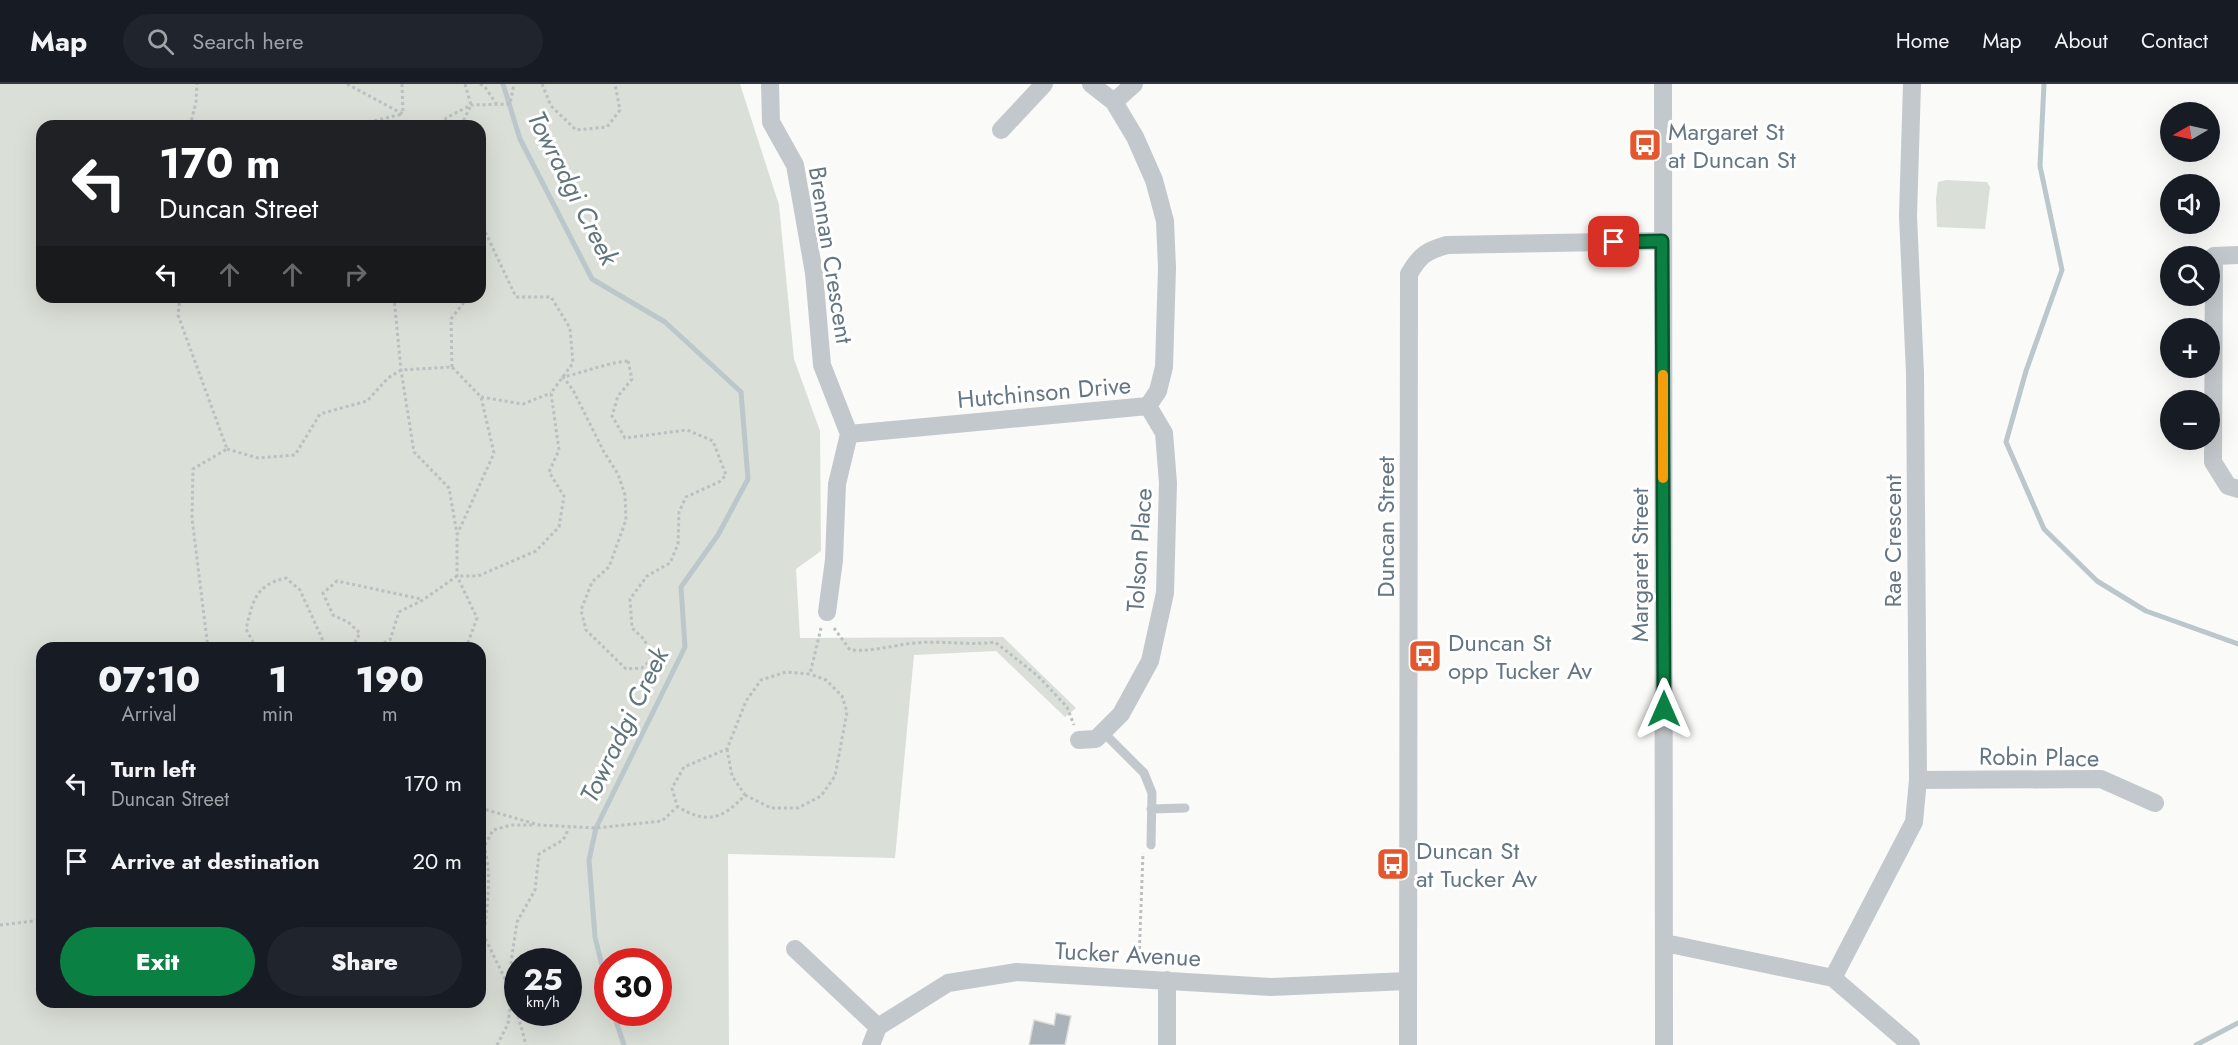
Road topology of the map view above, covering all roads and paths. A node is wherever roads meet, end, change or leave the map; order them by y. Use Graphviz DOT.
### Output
graph roads {
  1 [pos="197,84"];
  2 [pos="347,84"];
  3 [pos="402,84"];
  4 [pos="465,84"];
  5 [pos="480,84"];
  6 [pos="514,84"];
  7 [pos="542,84"];
  8 [pos="615,84"];
  9 [pos="770,84"];
  10 [pos="1044,84"];
  11 [pos="1091,84"];
  12 [pos="1134,84"];
  13 [pos="1663,84"];
  14 [pos="1912,84"];
  15 [pos="1114,102"];
  16 [pos="471,105"];
  17 [pos="497,105"];
  18 [pos="403,114"];
  19 [pos="192,120"];
  20 [pos="377,120"];
  21 [pos="446,120"];
  22 [pos="464,120"];
  23 [pos="1001,130"];
  24 [pos="486,234"];
  25 [pos="1662,241"];
  26 [pos="2238,255"];
  27 [pos="179,303"];
  28 [pos="395,303"];
  29 [pos="463,303"];
  30 [pos="452,367"];
  31 [pos="401,370"];
  32 [pos="563,377"];
  33 [pos="551,393"];
  34 [pos="481,397"];
  35 [pos="1148,406"];
  36 [pos="849,434"];
  37 [pos="227,449"];
  38 [pos="2238,489"];
  39 [pos="457,535"];
  40 [pos="457,576"];
  41 [pos="423,600"];
  42 [pos="827,612"];
  43 [pos="207,642"];
  44 [pos="253,642"];
  45 [pos="324,642"];
  46 [pos="355,642"];
  47 [pos="386,642"];
  48 [pos="468,642"];
  49 [pos="810,674"];
  50 [pos="1103,732"];
  51 [pos="1080,740"];
  52 [pos="727,749"];
  53 [pos="1918,780"];
  54 [pos="745,795"];
  55 [pos="2155,803"];
  56 [pos="677,806"];
  57 [pos="1185,808"];
  58 [pos="1151,809"];
  59 [pos="486,810"];
  60 [pos="539,825"];
  61 [pos="569,828"];
  62 [pos="486,843"];
  63 [pos="1147,847"];
  64 [pos="486,852"];
  65 [pos="486,918"];
  66 [pos="36,921"];
  67 [pos="0,926"];
  68 [pos="486,940"];
  69 [pos="1665,943"];
  70 [pos="513,948"];
  71 [pos="795,949"];
  72 [pos="504,977"];
  73 [pos="1138,978"];
  74 [pos="1833,978"];
  75 [pos="1167,980"];
  76 [pos="1407,981"];
  77 [pos="507,1026"];
  78 [pos="521,1026"];
  79 [pos="878,1027"];
  80 [pos="497,1045"];
  81 [pos="525,1045"];
  82 [pos="871,1045"];
  83 [pos="1167,1045"];
  84 [pos="1408,1045"];
  85 [pos="1664,1045"];
  86 [pos="1911,1045"];
  1 -- 19 [label="path"];
  2 -- 18 [label="path"];
  3 -- 18 [label="path"];
  4 -- 16 [label="path"];
  5 -- 17 [label="path"];
  6 -- 17 [label="path"];
  7 -- 8 [label="path"];
  9 -- 36 [label="street, Brennan Crescent"];
  10 -- 23 [label="street"];
  11 -- 15 [label="street, Hutchinson Drive"];
  12 -- 15 [label="street"];
  13 -- 25 [label="street, Margaret Street"];
  14 -- 53 [label="street, Rae Crescent"];
  15 -- 35 [label="street, Hutchinson Drive"];
  16 -- 17 [label="path"];
  16 -- 21 [label="path"];
  16 -- 22 [label="path"];
  18 -- 20 [label="path"];
  24 -- 32 [label="path"];
  25 -- 69 [label="street, Margaret Street"];
  25 -- 76 [label="street, Duncan Street"];
  26 -- 38 [label="street"];
  27 -- 37 [label="path"];
  28 -- 31 [label="path"];
  29 -- 30 [label="path"];
  30 -- 31 [label="path"];
  30 -- 34 [label="path"];
  31 -- 37 [label="path"];
  31 -- 39 [label="path"];
  32 -- 32 [label="path"];
  32 -- 33 [label="path"];
  33 -- 34 [label="path"];
  33 -- 40 [label="path"];
  34 -- 39 [label="path"];
  35 -- 36 [label="street, Hutchinson Drive"];
  35 -- 50 [label="street, Tolson Place"];
  36 -- 42 [label="street"];
  37 -- 43 [label="path"];
  39 -- 40 [label="path"];
  40 -- 41 [label="path"];
  40 -- 48 [label="path"];
  41 -- 46 [label="path"];
  41 -- 47 [label="path"];
  42 -- 49 [label="path"];
  42 -- 51 [label="path"];
  44 -- 45 [label="path"];
  49 -- 52 [label="path"];
  49 -- 54 [label="path"];
  50 -- 51 [label="street, Tolson Place"];
  50 -- 58 [label="lane"];
  52 -- 54 [label="path"];
  52 -- 56 [label="path"];
  53 -- 55 [label="street, Robin Place"];
  53 -- 74 [label="street, Rae Crescent"];
  54 -- 56 [label="path"];
  56 -- 61 [label="path"];
  57 -- 58 [label="lane"];
  58 -- 63 [label="lane"];
  59 -- 60 [label="path"];
  60 -- 61 [label="path"];
  60 -- 62 [label="path"];
  61 -- 70 [label="path"];
  63 -- 73 [label="path"];
  64 -- 65 [label="path"];
  66 -- 67 [label="path"];
  68 -- 72 [label="path"];
  69 -- 74 [label="street"];
  69 -- 85 [label="street, Margaret Street"];
  71 -- 79 [label="street"];
  73 -- 75 [label="street, Tucker Avenue"];
  73 -- 79 [label="street, Tucker Avenue"];
  74 -- 86 [label="street"];
  75 -- 76 [label="street, Tucker Avenue"];
  75 -- 83 [label="street"];
  76 -- 84 [label="street, Duncan Street"];
  77 -- 80 [label="path"];
  78 -- 81 [label="path"];
  79 -- 82 [label="street"];
}
